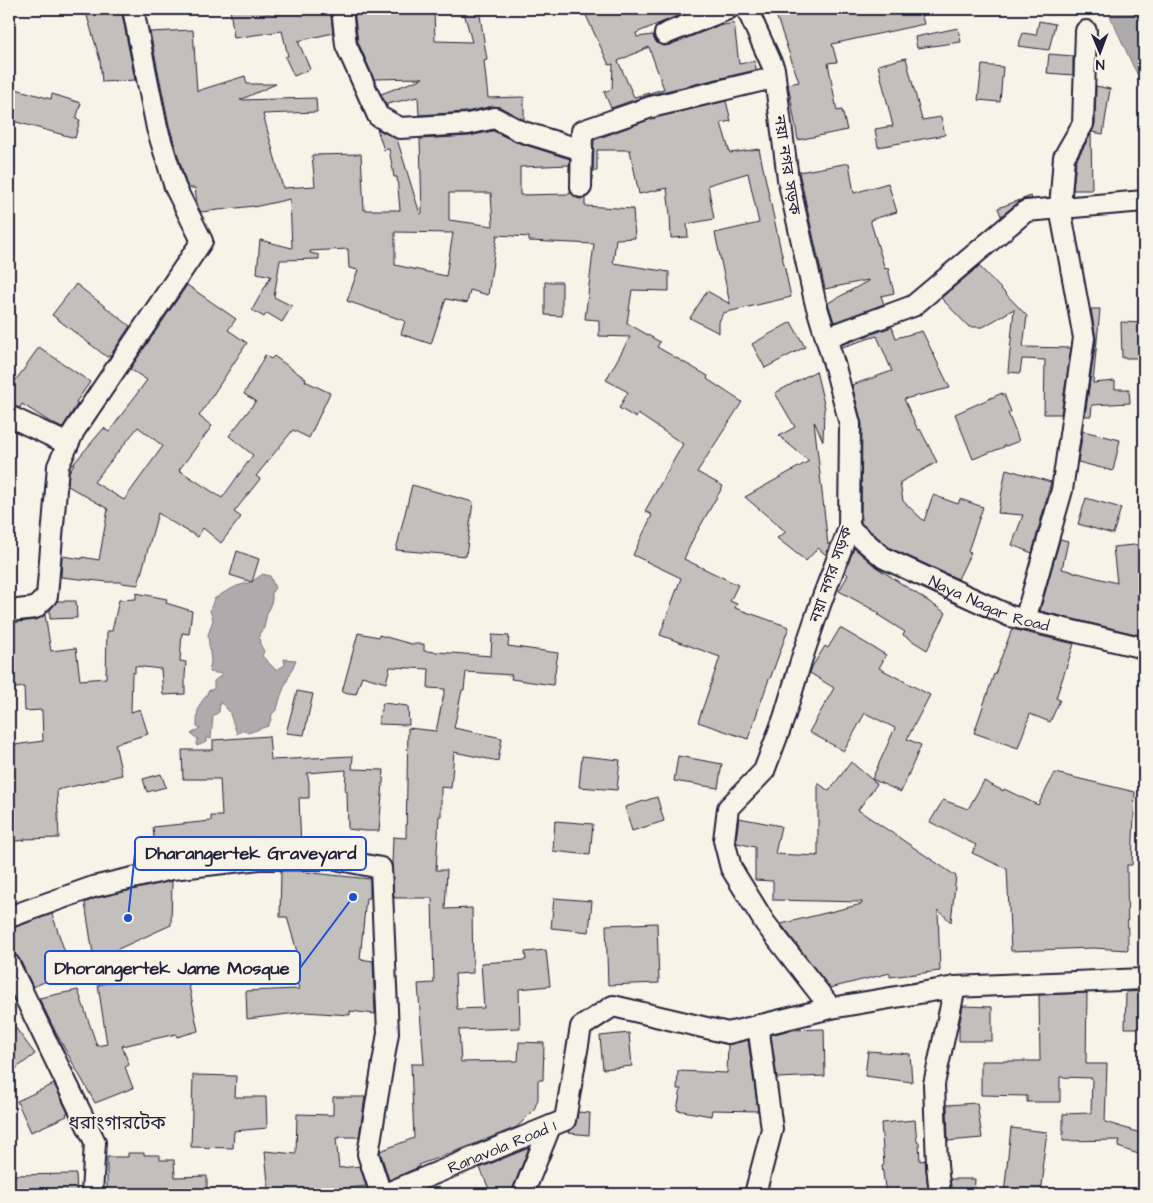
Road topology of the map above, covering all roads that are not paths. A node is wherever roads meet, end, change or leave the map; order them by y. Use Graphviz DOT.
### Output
graph roads {
  1 [pos="132,9"];
  2 [pos="342,9"];
  3 [pos="728,9"];
  4 [pos="747,9"];
  5 [pos="1086,31"];
  6 [pos="665,34"];
  7 [pos="769,79"];
  8 [pos="582,150"];
  9 [pos="581,187"];
  10 [pos="1144,201"];
  11 [pos="1060,208"];
  12 [pos="826,338"];
  13 [pos="9,416"];
  14 [pos="68,444"];
  15 [pos="849,528"];
  16 [pos="9,611"];
  17 [pos="1025,620"];
  18 [pos="1144,648"];
  19 [pos="9,917"];
  20 [pos="9,964"];
  21 [pos="1144,978"];
  22 [pos="955,987"];
  23 [pos="831,1008"];
  24 [pos="758,1026"];
  25 [pos="550,1127"];
  26 [pos="92,1194"];
  27 [pos="383,1194"];
  28 [pos="523,1194"];
  29 [pos="755,1194"];
  30 [pos="940,1194"];
  1 -- 14 [label="street"];
  2 -- 8 [label="street"];
  3 -- 6 [label="street"];
  4 -- 12 [label="street, নয়া নগর সড়ক"];
  5 -- 11 [label="street"];
  7 -- 8 [label="street"];
  8 -- 9 [label="street"];
  10 -- 11 [label="street"];
  11 -- 12 [label="street"];
  11 -- 17 [label="street"];
  12 -- 15 [label="street, নয়া নগর সড়ক"];
  13 -- 14 [label="street"];
  14 -- 16 [label="street"];
  15 -- 17 [label="street, Naya Nagar Road"];
  15 -- 23 [label="street, নয়া নগর সড়ক"];
  17 -- 18 [label="street, Naya Nagar Road"];
  19 -- 27 [label="street"];
  20 -- 26 [label="street"];
  21 -- 22 [label="street, Ranavola Road 1"];
  22 -- 23 [label="street, Ranavola Road 1"];
  22 -- 30 [label="street"];
  23 -- 24 [label="street, Ranavola Road 1"];
  24 -- 25 [label="street, Ranavola Road 1"];
  24 -- 29 [label="street"];
  25 -- 27 [label="street, Ranavola Road 1"];
  25 -- 28 [label="street"];
}
